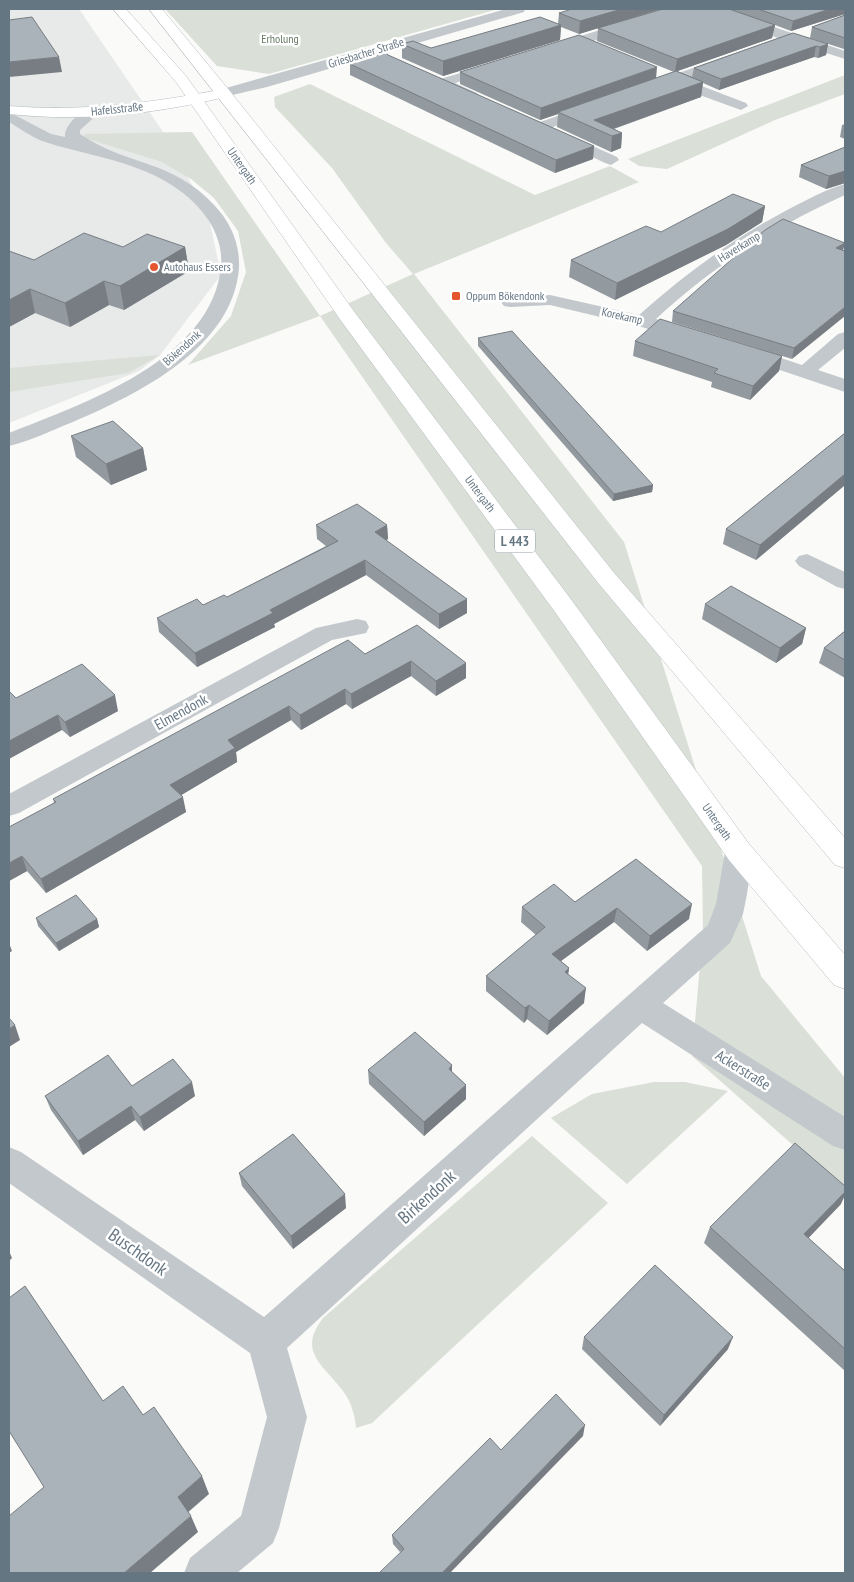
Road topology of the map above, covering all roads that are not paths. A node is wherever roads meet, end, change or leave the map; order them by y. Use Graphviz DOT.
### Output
graph roads {
  1 [pos="118,9"];
  2 [pos="155,9"];
  3 [pos="680,9"];
  4 [pos="710,9"];
  5 [pos="516,13"];
  6 [pos="809,32"];
  7 [pos="559,34"];
  8 [pos="791,38"];
  9 [pos="576,41"];
  10 [pos="594,48"];
  11 [pos="541,52"];
  12 [pos="845,55"];
  13 [pos="514,61"];
  14 [pos="656,73"];
  15 [pos="426,76"];
  16 [pos="672,80"];
  17 [pos="442,83"];
  18 [pos="224,92"];
  19 [pos="637,92"];
  20 [pos="194,99"];
  21 [pos="601,105"];
  22 [pos="741,106"];
  23 [pos="9,110"];
  24 [pos="93,112"];
  25 [pos="9,116"];
  26 [pos="539,127"];
  27 [pos="99,150"];
  28 [pos="611,160"];
  29 [pos="845,189"];
  30 [pos="510,302"];
  31 [pos="644,321"];
  32 [pos="845,338"];
  33 [pos="806,372"];
  34 [pos="845,386"];
  35 [pos="9,440"];
  36 [pos="807,561"];
  37 [pos="845,582"];
  38 [pos="358,627"];
  39 [pos="9,806"];
  40 [pos="739,852"];
  41 [pos="845,857"];
  42 [pos="845,976"];
  43 [pos="640,1005"];
  44 [pos="845,1135"];
  45 [pos="9,1163"];
  46 [pos="266,1341"];
  47 [pos="205,1573"];
  1 -- 20 [label="main road, Untergath"];
  2 -- 18 [label="main road"];
  3 -- 9 [label="street"];
  4 -- 8 [label="street"];
  5 -- 18 [label="street, Griesbacher Straße"];
  6 -- 8 [label="street"];
  7 -- 9 [label="street"];
  8 -- 12 [label="street"];
  8 -- 16 [label="street"];
  9 -- 10 [label="street"];
  9 -- 11 [label="street"];
  13 -- 17 [label="street"];
  14 -- 16 [label="street"];
  15 -- 17 [label="street"];
  16 -- 19 [label="street"];
  16 -- 22 [label="street"];
  17 -- 26 [label="street"];
  18 -- 20 [label="main road, Hafelsstraße"];
  18 -- 41 [label="main road"];
  20 -- 24 [label="main road, Hafelsstraße"];
  20 -- 40 [label="main road, Untergath / L 443"];
  21 -- 26 [label="street"];
  23 -- 24 [label="main road, Hafelsstraße"];
  24 -- 27 [label="street, Bökendonk"];
  25 -- 27 [label="street, Bökendonk"];
  26 -- 28 [label="street"];
  27 -- 35 [label="street, Bökendonk"];
  29 -- 31 [label="street, Haverkamp"];
  30 -- 31 [label="street, Korekamp"];
  31 -- 33 [label="street, Korekamp"];
  32 -- 33 [label="street"];
  33 -- 34 [label="street, Korekamp"];
  36 -- 37 [label="street"];
  38 -- 39 [label="street, Elmendonk"];
  40 -- 42 [label="main road, Untergath / L 443"];
  40 -- 43 [label="street, Birkendonk"];
  43 -- 44 [label="street, Ackerstraße"];
  43 -- 46 [label="street, Birkendonk"];
  45 -- 46 [label="street, Buschdonk"];
  46 -- 47 [label="street"];
}
